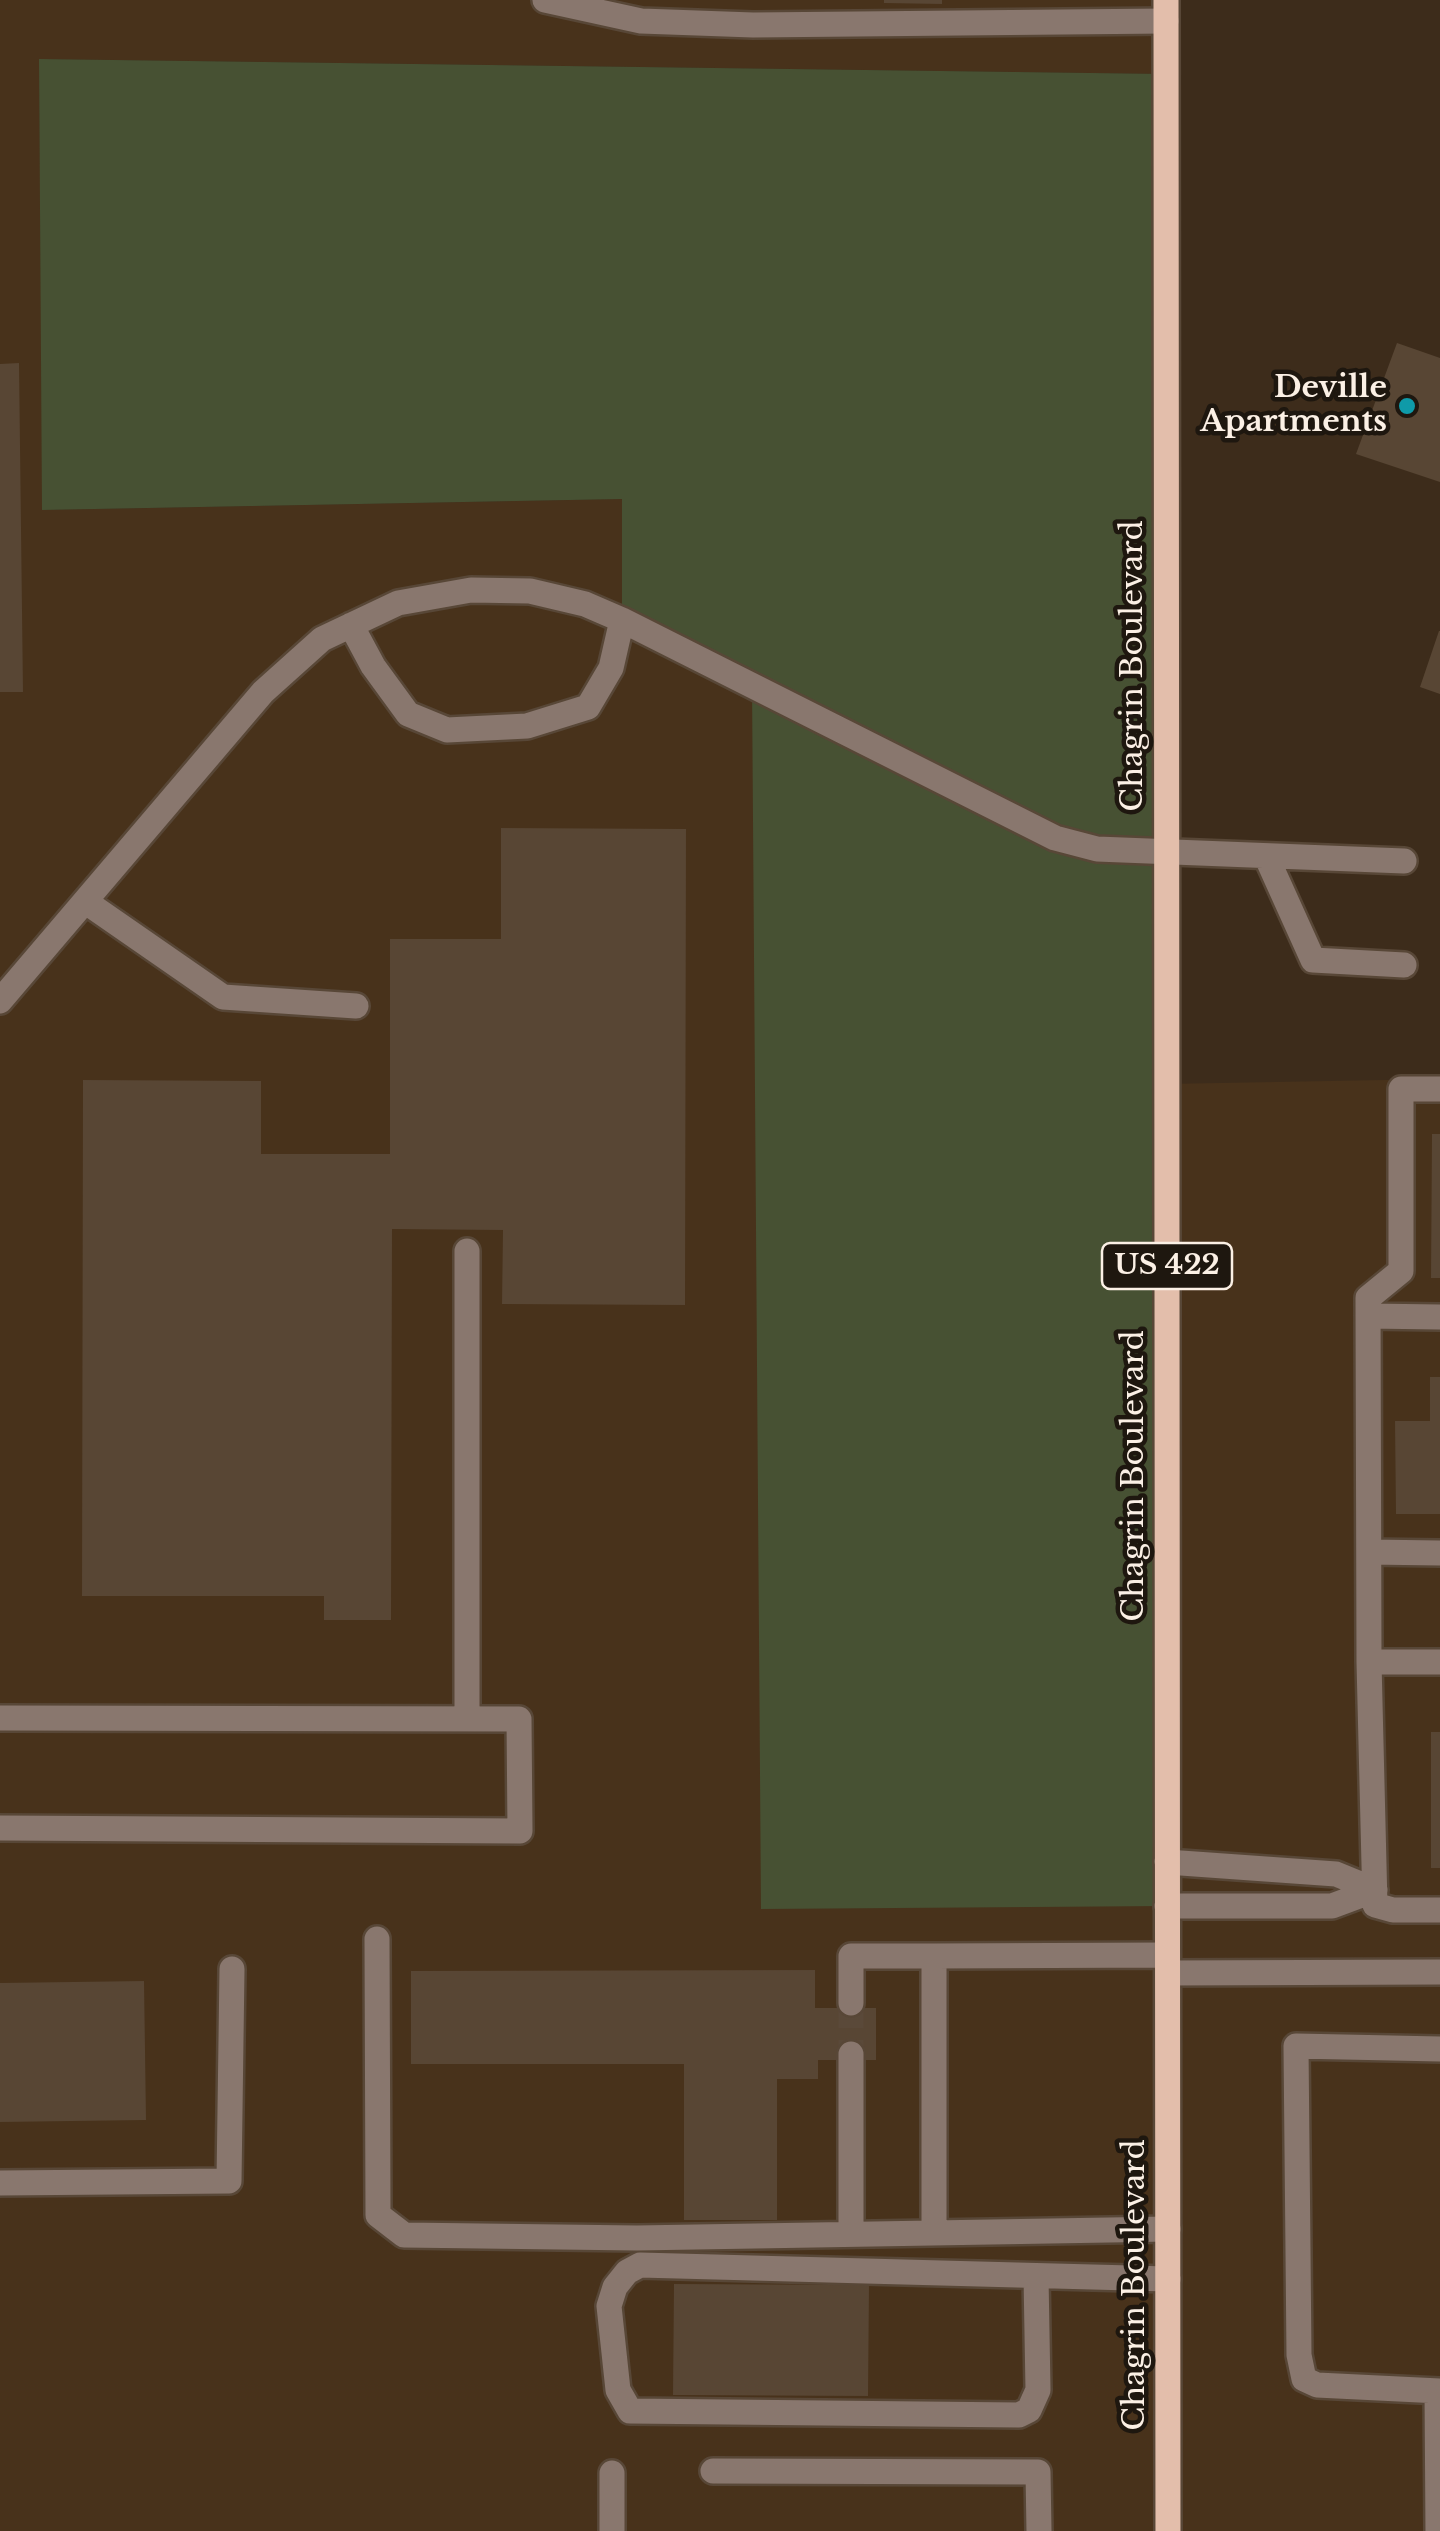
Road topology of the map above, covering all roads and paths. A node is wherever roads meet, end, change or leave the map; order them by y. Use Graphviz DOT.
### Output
graph roads {
  1 [pos="545,0"];
  2 [pos="1166,10"];
  3 [pos="622,620"];
  4 [pos="351,626"];
  5 [pos="1167,850"];
  6 [pos="1267,858"];
  7 [pos="1404,861"];
  8 [pos="86,902"];
  9 [pos="1404,965"];
  10 [pos="0,1001"];
  11 [pos="356,1006"];
  12 [pos="1440,1089"];
  13 [pos="467,1250"];
  14 [pos="1368,1316"];
  15 [pos="1440,1317"];
  16 [pos="1369,1552"];
  17 [pos="1440,1553"];
  18 [pos="1370,1662"];
  19 [pos="1440,1662"];
  20 [pos="0,1718"];
  21 [pos="467,1719"];
  22 [pos="0,1828"];
  23 [pos="1168,1862"];
  24 [pos="1375,1890"];
  25 [pos="1168,1906"];
  26 [pos="1440,1910"];
  27 [pos="377,1939"];
  28 [pos="934,1956"];
  29 [pos="1168,1964"];
  30 [pos="232,1969"];
  31 [pos="1440,1972"];
  32 [pos="851,2003"];
  33 [pos="1440,2048"];
  34 [pos="851,2054"];
  35 [pos="0,2183"];
  36 [pos="1168,2228"];
  37 [pos="934,2232"];
  38 [pos="851,2234"];
  39 [pos="1036,2276"];
  40 [pos="1168,2279"];
  41 [pos="1439,2391"];
  42 [pos="713,2471"];
  43 [pos="612,2473"];
  44 [pos="612,2531"];
  45 [pos="1039,2531"];
  46 [pos="1168,2531"];
  47 [pos="1438,2531"];
  1 -- 2 [label="lane"];
  2 -- 5 [label="main road, Chagrin Boulevard / US 422"];
  3 -- 4 [label="lane"];
  3 -- 4 [label="lane"];
  3 -- 5 [label="lane"];
  4 -- 8 [label="lane"];
  5 -- 6 [label="lane"];
  5 -- 23 [label="main road, Chagrin Boulevard / US 422"];
  6 -- 7 [label="lane"];
  6 -- 9 [label="lane"];
  8 -- 10 [label="lane"];
  8 -- 11 [label="lane"];
  12 -- 14 [label="lane"];
  13 -- 21 [label="lane"];
  14 -- 15 [label="lane"];
  14 -- 16 [label="lane"];
  16 -- 17 [label="lane"];
  16 -- 18 [label="lane"];
  18 -- 19 [label="lane"];
  18 -- 24 [label="lane"];
  20 -- 21 [label="lane"];
  21 -- 22 [label="lane"];
  23 -- 24 [label="lane"];
  23 -- 25 [label="main road, Chagrin Boulevard / US 422"];
  24 -- 25 [label="lane"];
  24 -- 26 [label="lane"];
  25 -- 29 [label="main road, Chagrin Boulevard / US 422"];
  27 -- 38 [label="lane"];
  28 -- 29 [label="lane"];
  28 -- 32 [label="lane"];
  28 -- 37 [label="lane"];
  29 -- 31 [label="lane"];
  29 -- 36 [label="main road, Chagrin Boulevard / US 422"];
  30 -- 35 [label="lane"];
  33 -- 41 [label="lane"];
  34 -- 38 [label="lane"];
  36 -- 37 [label="lane"];
  36 -- 40 [label="main road, Chagrin Boulevard / US 422"];
  37 -- 38 [label="lane"];
  39 -- 39 [label="lane"];
  39 -- 40 [label="lane"];
  40 -- 46 [label="main road, Chagrin Boulevard / US 422"];
  41 -- 47 [label="lane"];
  42 -- 45 [label="lane"];
  43 -- 44 [label="lane"];
}
